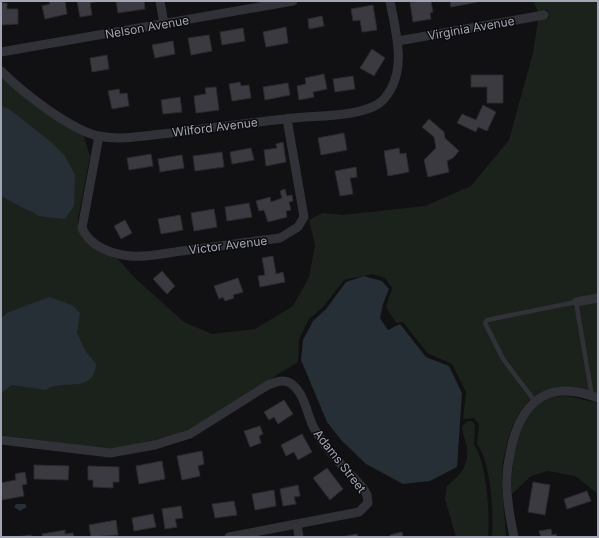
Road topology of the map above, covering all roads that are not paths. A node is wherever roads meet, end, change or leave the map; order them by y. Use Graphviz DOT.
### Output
graph roads {
  1 [pos="160,1"];
  2 [pos="294,1"];
  3 [pos="390,1"];
  4 [pos="277,2"];
  5 [pos="544,15"];
  6 [pos="164,24"];
  7 [pos="398,41"];
  8 [pos="1,52"];
  9 [pos="1,71"];
  10 [pos="287,119"];
  11 [pos="99,136"];
  12 [pos="598,298"];
  13 [pos="576,302"];
  14 [pos="595,397"];
  15 [pos="534,400"];
  16 [pos="1,440"];
  17 [pos="297,524"];
  18 [pos="229,537"];
  19 [pos="299,537"];
  20 [pos="514,537"];
  1 -- 6 [label="street"];
  2 -- 4 [label="street, Nelson Avenue"];
  3 -- 7 [label="street, Wilford Avenue"];
  4 -- 6 [label="street, Nelson Avenue"];
  5 -- 7 [label="street, Virginia Avenue"];
  6 -- 8 [label="street, Nelson Avenue"];
  7 -- 10 [label="street, Wilford Avenue"];
  9 -- 11 [label="street, Wilford Avenue"];
  10 -- 11 [label="street, Wilford Avenue"];
  10 -- 11 [label="street, Victor Avenue"];
  12 -- 13 [label="street"];
  13 -- 14 [label="lane"];
  13 -- 15 [label="lane"];
  14 -- 15 [label="street"];
  15 -- 20 [label="street"];
  16 -- 17 [label="street, Adams Street"];
  17 -- 18 [label="street"];
  17 -- 19 [label="street"];
}
